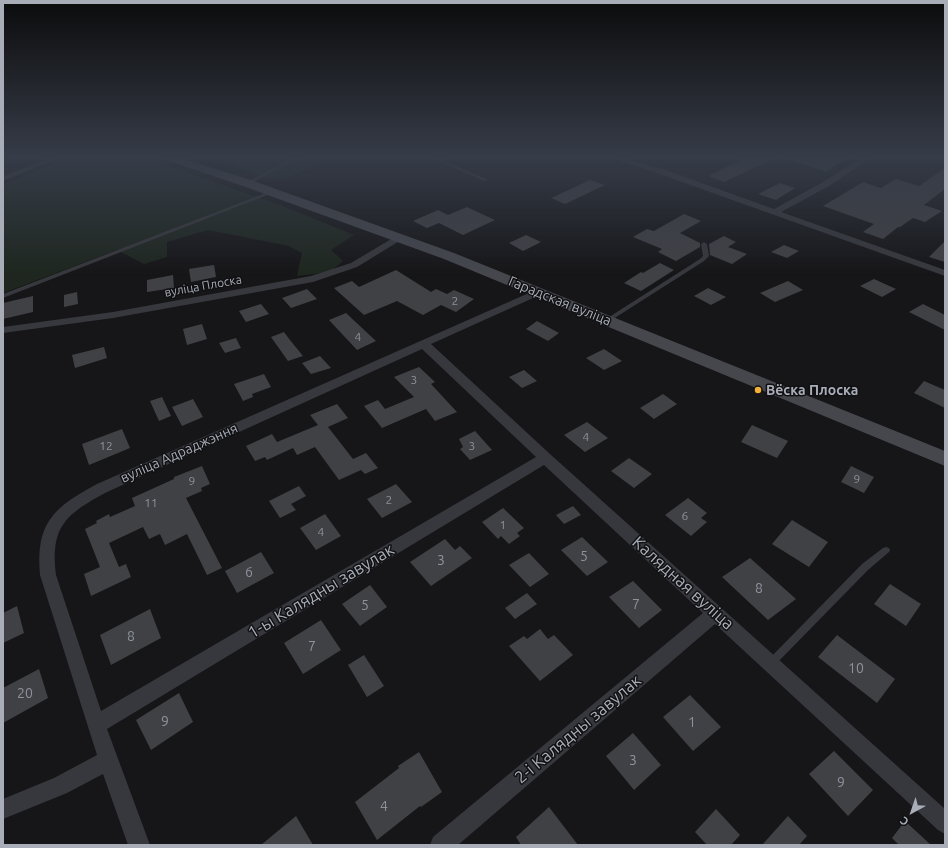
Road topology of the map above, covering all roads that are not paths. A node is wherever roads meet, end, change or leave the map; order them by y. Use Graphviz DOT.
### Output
graph roads {
  1 [pos="259,198"];
  2 [pos="288,198"];
  3 [pos="734,198"];
  4 [pos="801,198"];
  5 [pos="774,212"];
  6 [pos="398,238"];
  7 [pos="704,244"];
  8 [pos="945,273"];
  9 [pos="538,292"];
  10 [pos="3,296"];
  11 [pos="608,320"];
  12 [pos="3,330"];
  13 [pos="423,343"];
  14 [pos="545,458"];
  15 [pos="945,459"];
  16 [pos="886,550"];
  17 [pos="716,613"];
  18 [pos="771,663"];
  19 [pos="96,724"];
  20 [pos="108,760"];
  21 [pos="3,809"];
  22 [pos="945,823"];
  23 [pos="139,845"];
  24 [pos="441,845"];
  1 -- 10 [label="lane"];
  2 -- 6 [label="main road, Гарадская вуліца"];
  3 -- 5 [label="street"];
  4 -- 5 [label="street"];
  5 -- 8 [label="street"];
  6 -- 9 [label="main road, Гарадская вуліца"];
  6 -- 12 [label="street, вуліца Плоска"];
  7 -- 11 [label="lane"];
  9 -- 11 [label="main road, Гарадская вуліца"];
  9 -- 13 [label="street, вуліца Адраджэння"];
  11 -- 15 [label="main road, Гарадская вуліца"];
  13 -- 14 [label="street, Калядная вуліца"];
  13 -- 19 [label="street, вуліца Адраджэння"];
  14 -- 17 [label="street, Калядная вуліца"];
  14 -- 19 [label="street, 1-ы Калядны завулак"];
  16 -- 18 [label="lane"];
  17 -- 18 [label="street, Калядная вуліца"];
  17 -- 24 [label="street, 2-і Калядны завулак"];
  18 -- 22 [label="street, Калядная вуліца"];
  19 -- 20 [label="street, вуліца Адраджэння"];
  20 -- 21 [label="street"];
  20 -- 23 [label="street, вуліца Адраджэння"];
}
